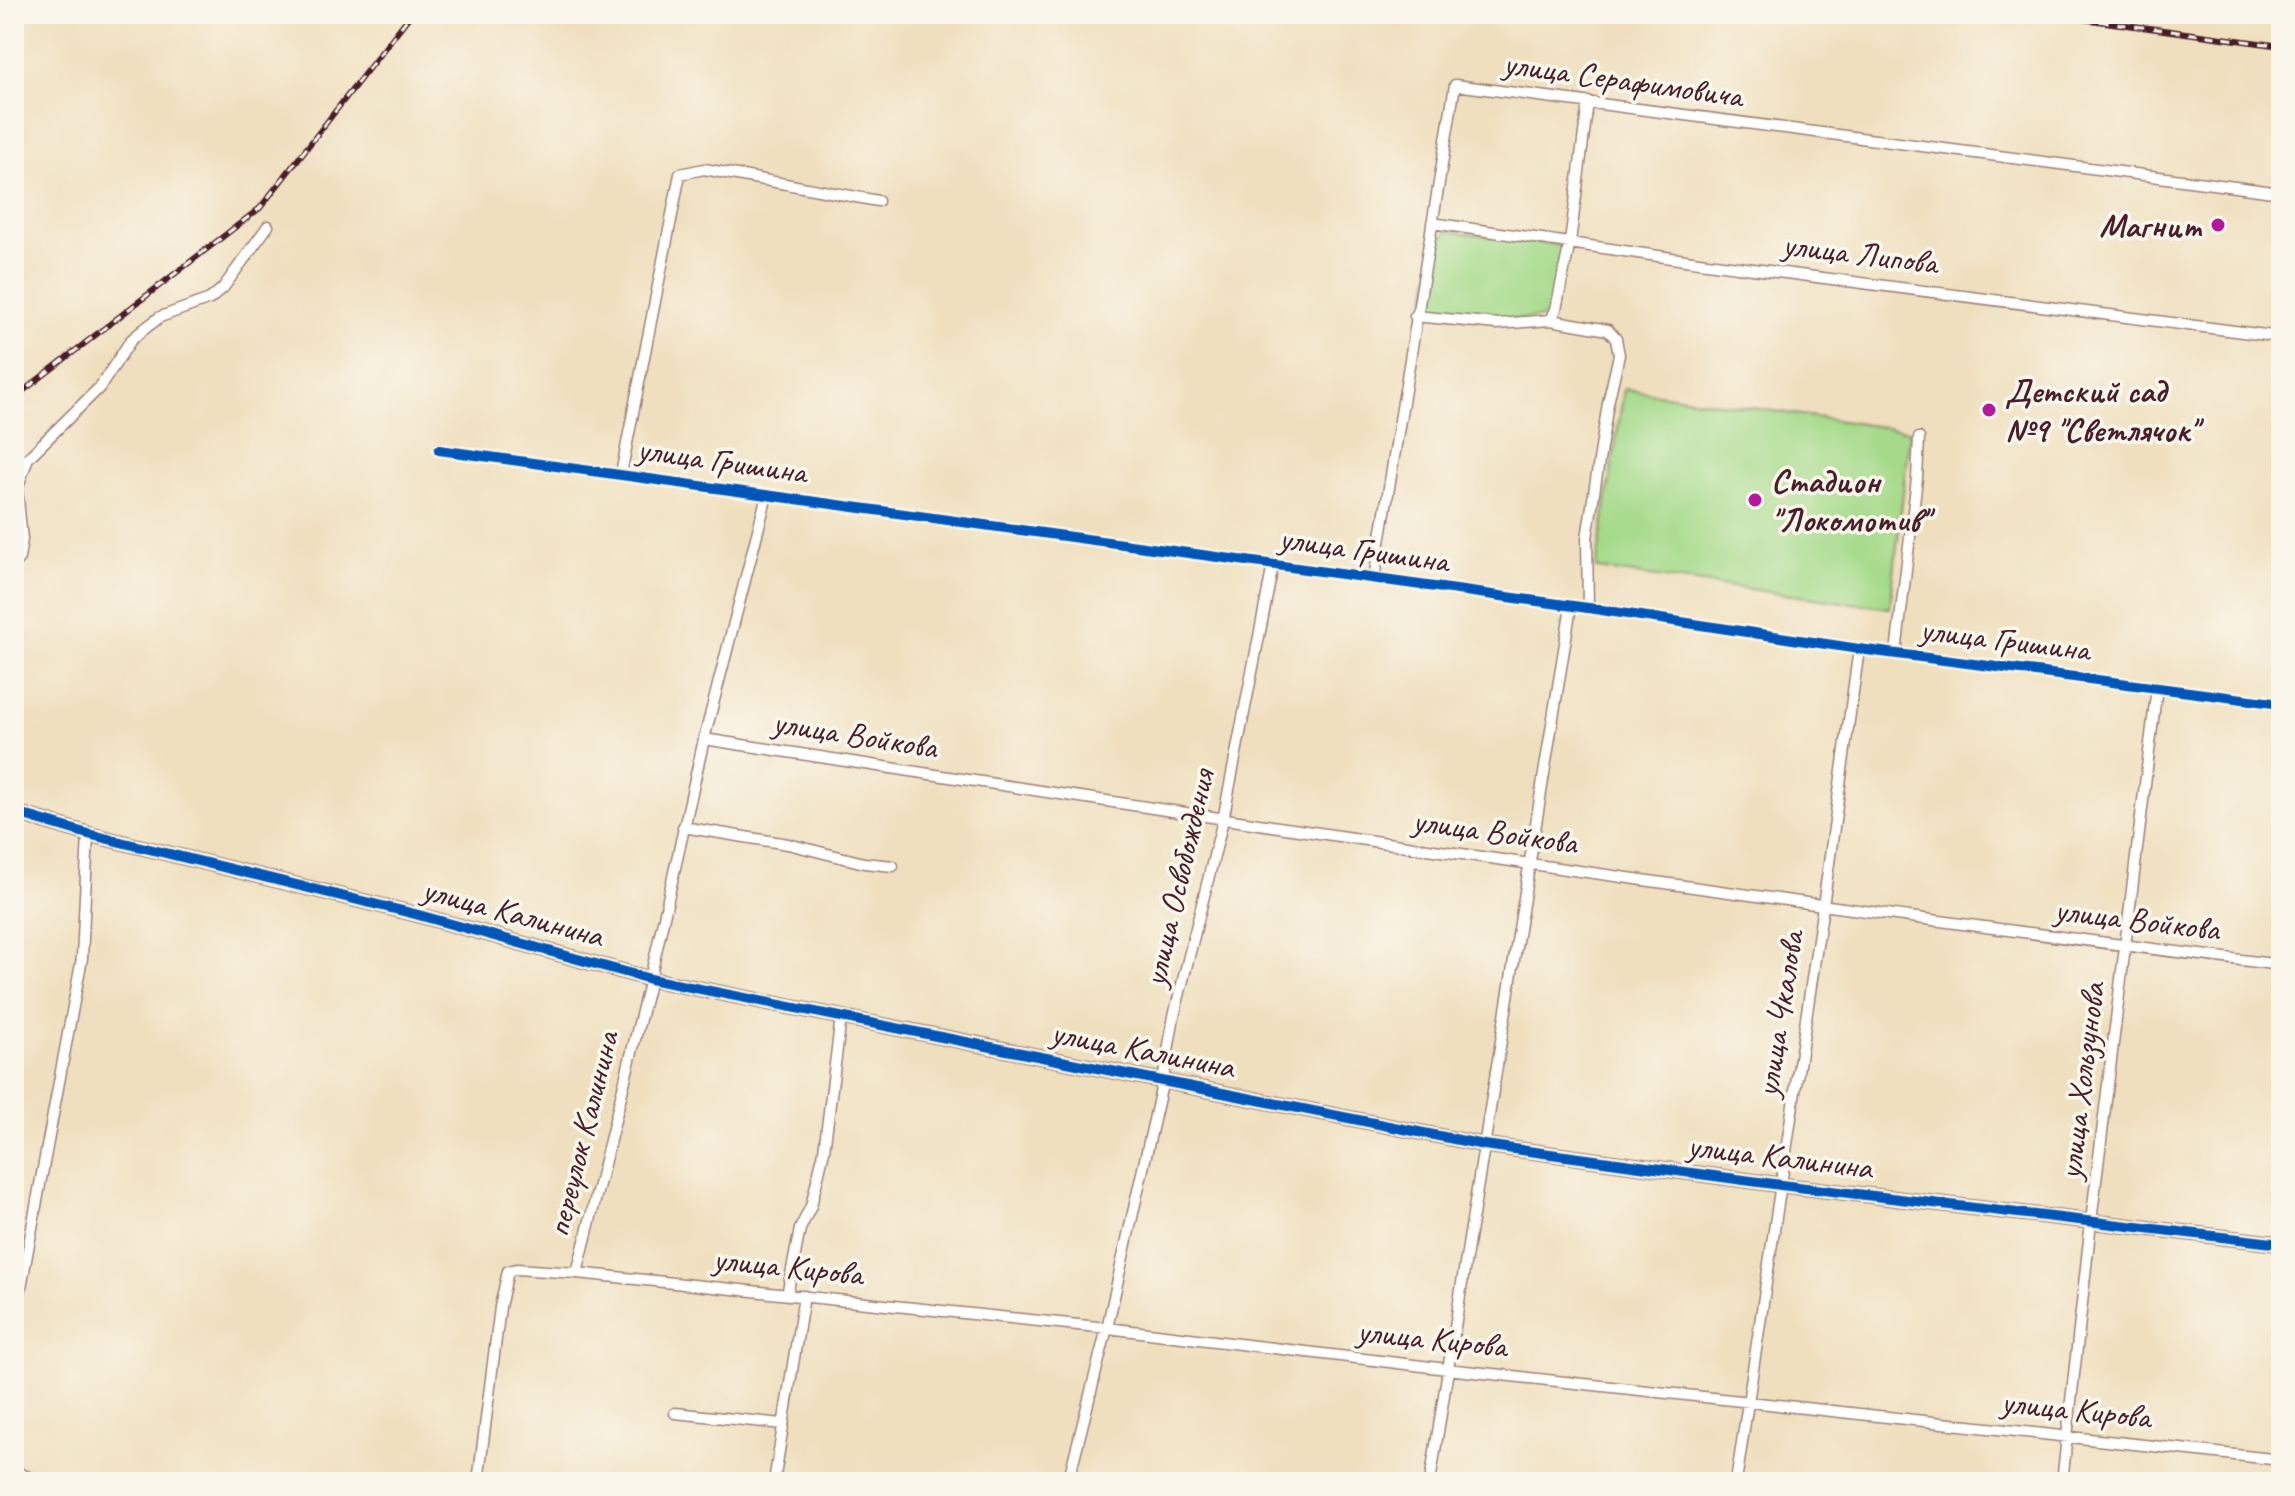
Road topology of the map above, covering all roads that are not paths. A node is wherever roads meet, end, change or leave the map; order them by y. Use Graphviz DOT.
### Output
graph roads {
  1 [pos="1588,102"];
  2 [pos="2281,193"];
  3 [pos="878,201"];
  4 [pos="1432,223"];
  5 [pos="268,226"];
  6 [pos="1570,242"];
  7 [pos="1415,316"];
  8 [pos="1551,320"];
  9 [pos="2281,337"];
  10 [pos="1919,438"];
  11 [pos="439,450"];
  12 [pos="621,474"];
  13 [pos="767,495"];
  14 [pos="14,564"];
  15 [pos="1273,565"];
  16 [pos="1374,579"];
  17 [pos="1571,606"];
  18 [pos="1588,608"];
  19 [pos="1859,649"];
  20 [pos="1896,653"];
  21 [pos="2157,687"];
  22 [pos="2281,704"];
  23 [pos="704,739"];
  24 [pos="14,812"];
  25 [pos="1223,820"];
  26 [pos="683,827"];
  27 [pos="88,834"];
  28 [pos="1529,864"];
  29 [pos="893,866"];
  30 [pos="1823,906"];
  31 [pos="2127,946"];
  32 [pos="2281,965"];
  33 [pos="650,979"];
  34 [pos="841,1017"];
  35 [pos="1163,1080"];
  36 [pos="1484,1145"];
  37 [pos="1781,1185"];
  38 [pos="2091,1222"];
  39 [pos="2281,1244"];
  40 [pos="577,1273"];
  41 [pos="787,1295"];
  42 [pos="804,1296"];
  43 [pos="14,1325"];
  44 [pos="1107,1328"];
  45 [pos="1447,1369"];
  46 [pos="1748,1400"];
  47 [pos="675,1413"];
  48 [pos="783,1424"];
  49 [pos="2068,1436"];
  50 [pos="2281,1460"];
  51 [pos="14,1471"];
  52 [pos="20,1482"];
  53 [pos="57,1482"];
  54 [pos="478,1482"];
  55 [pos="774,1482"];
  56 [pos="1068,1482"];
  57 [pos="1430,1482"];
  58 [pos="1736,1482"];
  59 [pos="2062,1482"];
  1 -- 2 [label="street, улица Серафимовича"];
  1 -- 4 [label="street, улица Серафимовича"];
  1 -- 6 [label="street"];
  3 -- 12 [label="street"];
  4 -- 6 [label="street, улица Липова"];
  4 -- 7 [label="street, улица Серафимовича"];
  5 -- 14 [label="street"];
  6 -- 8 [label="street"];
  6 -- 9 [label="street, улица Липова"];
  7 -- 8 [label="street"];
  7 -- 16 [label="street, улица Серафимовича"];
  8 -- 18 [label="street"];
  10 -- 20 [label="street"];
  11 -- 12 [label="street, улица Гришина"];
  12 -- 13 [label="street, улица Гришина"];
  13 -- 15 [label="street, улица Гришина"];
  13 -- 23 [label="street, переулок Калинина"];
  15 -- 16 [label="street, улица Гришина"];
  15 -- 25 [label="street, улица Освобождения"];
  16 -- 17 [label="street, улица Гришина"];
  17 -- 18 [label="street, улица Гришина"];
  17 -- 28 [label="street"];
  18 -- 19 [label="street, улица Гришина"];
  19 -- 20 [label="street, улица Гришина"];
  19 -- 30 [label="street, улица Чкалова"];
  20 -- 21 [label="street, улица Гришина"];
  21 -- 22 [label="street, улица Гришина"];
  21 -- 31 [label="street, улица Хользунова"];
  23 -- 25 [label="street, улица Войкова"];
  23 -- 26 [label="street, переулок Калинина"];
  24 -- 27 [label="street, улица Калинина"];
  25 -- 28 [label="street, улица Войкова"];
  25 -- 35 [label="street, улица Освобождения"];
  26 -- 29 [label="street"];
  26 -- 33 [label="street, переулок Калинина"];
  27 -- 33 [label="street, улица Калинина"];
  27 -- 43 [label="street"];
  28 -- 30 [label="street, улица Войкова"];
  28 -- 36 [label="street"];
  30 -- 31 [label="street, улица Войкова"];
  30 -- 37 [label="street, улица Чкалова"];
  31 -- 32 [label="street, улица Войкова"];
  31 -- 38 [label="street, улица Хользунова"];
  33 -- 34 [label="street, улица Калинина"];
  33 -- 40 [label="street, переулок Калинина"];
  34 -- 35 [label="street, улица Калинина"];
  34 -- 41 [label="street"];
  35 -- 36 [label="street, улица Калинина"];
  35 -- 44 [label="street, улица Освобождения"];
  36 -- 37 [label="street, улица Калинина"];
  36 -- 45 [label="street"];
  37 -- 38 [label="street, улица Калинина"];
  37 -- 46 [label="street, улица Чкалова"];
  38 -- 39 [label="street, улица Калинина"];
  38 -- 49 [label="street, улица Хользунова"];
  40 -- 41 [label="street, улица Кирова"];
  40 -- 54 [label="street, переулок Калинина"];
  41 -- 42 [label="street, улица Кирова"];
  42 -- 44 [label="street, улица Кирова"];
  42 -- 48 [label="street"];
  44 -- 45 [label="street, улица Кирова"];
  44 -- 56 [label="street, улица Освобождения"];
  45 -- 46 [label="street, улица Кирова"];
  45 -- 57 [label="street"];
  46 -- 49 [label="street, улица Кирова"];
  46 -- 58 [label="street, улица Чкалова"];
  47 -- 48 [label="street"];
  48 -- 55 [label="street"];
  49 -- 50 [label="street, улица Кирова"];
  49 -- 59 [label="street, улица Хользунова"];
  51 -- 52 [label="street"];
  51 -- 53 [label="street"];
}
